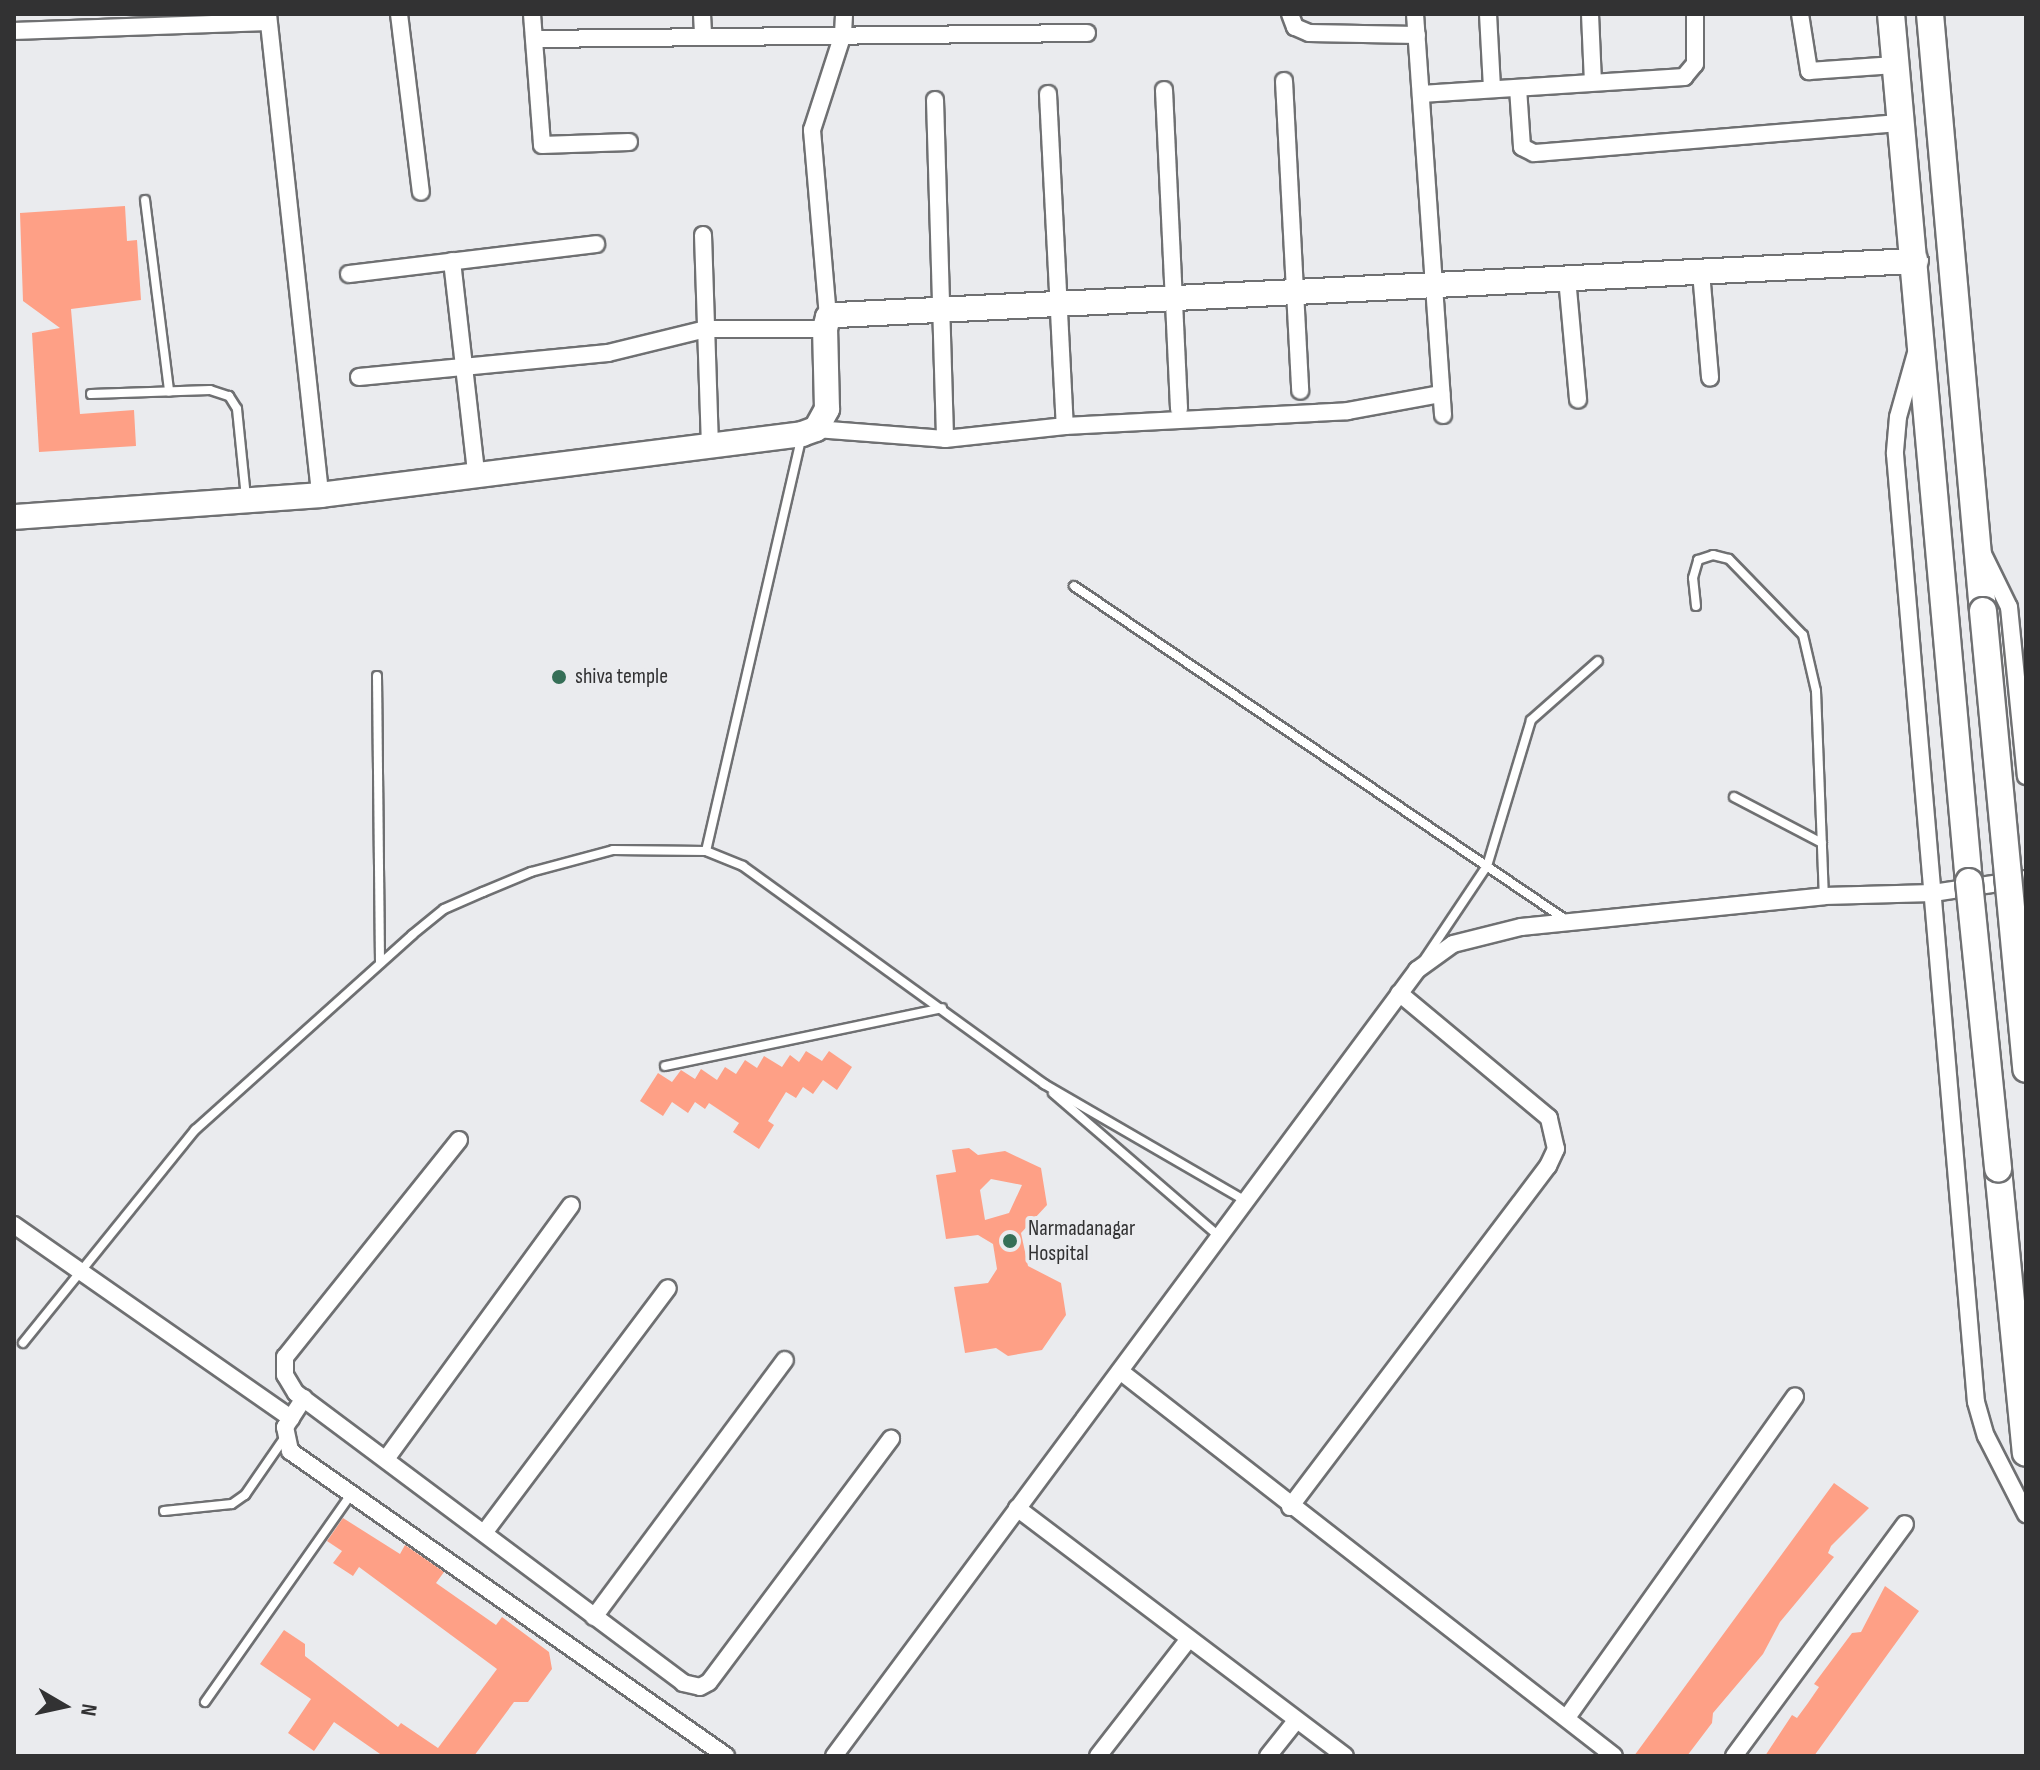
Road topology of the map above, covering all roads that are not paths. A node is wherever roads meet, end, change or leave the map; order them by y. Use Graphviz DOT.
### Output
graph roads {
  1 [pos="399,14"];
  2 [pos="532,14"];
  3 [pos="702,14"];
  4 [pos="844,14"];
  5 [pos="1290,14"];
  6 [pos="1415,14"];
  7 [pos="1488,14"];
  8 [pos="1590,14"];
  9 [pos="1695,14"];
  10 [pos="1800,14"];
  11 [pos="1891,14"];
  12 [pos="1930,14"];
  13 [pos="268,18"];
  14 [pos="148,20"];
  15 [pos="14,31"];
  16 [pos="1087,33"];
  17 [pos="843,34"];
  18 [pos="1417,35"];
  19 [pos="703,36"];
  20 [pos="534,39"];
  21 [pos="1895,65"];
  22 [pos="1284,81"];
  23 [pos="1593,82"];
  24 [pos="1518,88"];
  25 [pos="1492,89"];
  26 [pos="1164,90"];
  27 [pos="1048,94"];
  28 [pos="1421,94"];
  29 [pos="935,100"];
  30 [pos="1900,123"];
  31 [pos="629,142"];
  32 [pos="421,192"];
  33 [pos="145,200"];
  34 [pos="703,235"];
  35 [pos="596,244"];
  36 [pos="452,261"];
  37 [pos="1916,261"];
  38 [pos="1701,272"];
  39 [pos="349,274"];
  40 [pos="1567,278"];
  41 [pos="1433,285"];
  42 [pos="1294,290"];
  43 [pos="1174,298"];
  44 [pos="1059,303"];
  45 [pos="941,309"];
  46 [pos="826,323"];
  47 [pos="706,329"];
  48 [pos="1922,332"];
  49 [pos="466,366"];
  50 [pos="359,377"];
  51 [pos="1710,378"];
  52 [pos="169,391"];
  53 [pos="1300,391"];
  54 [pos="91,394"];
  55 [pos="1441,394"];
  56 [pos="1578,400"];
  57 [pos="1179,409"];
  58 [pos="1443,415"];
  59 [pos="1065,426"];
  60 [pos="809,432"];
  61 [pos="945,439"];
  62 [pos="710,446"];
  63 [pos="476,472"];
  64 [pos="320,495"];
  65 [pos="246,500"];
  66 [pos="14,517"];
  67 [pos="1977,542"];
  68 [pos="1074,586"];
  69 [pos="1696,606"];
  70 [pos="1598,661"];
  71 [pos="377,676"];
  72 [pos="2026,776"];
  73 [pos="1734,797"];
  74 [pos="1822,843"];
  75 [pos="706,851"];
  76 [pos="1487,866"];
  77 [pos="2026,879"];
  78 [pos="1933,893"];
  79 [pos="1824,896"];
  80 [pos="1570,922"];
  81 [pos="380,962"];
  82 [pos="1417,970"];
  83 [pos="1399,993"];
  84 [pos="942,1008"];
  85 [pos="665,1066"];
  86 [pos="2026,1069"];
  87 [pos="1044,1084"];
  88 [pos="459,1140"];
  89 [pos="1247,1202"];
  90 [pos="571,1205"];
  91 [pos="14,1225"];
  92 [pos="1220,1237"];
  93 [pos="77,1273"];
  94 [pos="668,1288"];
  95 [pos="23,1343"];
  96 [pos="785,1360"];
  97 [pos="1120,1371"];
  98 [pos="1795,1396"];
  99 [pos="304,1398"];
  100 [pos="291,1418"];
  101 [pos="285,1437"];
  102 [pos="891,1439"];
  103 [pos="2026,1453"];
  104 [pos="386,1459"];
  105 [pos="351,1494"];
  106 [pos="1290,1507"];
  107 [pos="1017,1508"];
  108 [pos="164,1511"];
  109 [pos="2026,1514"];
  110 [pos="1905,1524"];
  111 [pos="484,1533"];
  112 [pos="594,1617"];
  113 [pos="1188,1640"];
  114 [pos="205,1702"];
  115 [pos="1568,1716"];
  116 [pos="1295,1722"];
  117 [pos="726,1756"];
  118 [pos="834,1756"];
  119 [pos="1098,1756"];
  120 [pos="1268,1756"];
  121 [pos="1345,1756"];
  122 [pos="1614,1756"];
  123 [pos="1734,1756"];
  1 -- 32 [label="street"];
  2 -- 20 [label="street"];
  3 -- 19 [label="street"];
  4 -- 17 [label="street"];
  5 -- 18 [label="street"];
  6 -- 18 [label="street"];
  7 -- 25 [label="street"];
  8 -- 23 [label="street"];
  9 -- 23 [label="street"];
  10 -- 21 [label="street"];
  11 -- 21 [label="main road"];
  12 -- 67 [label="main road"];
  13 -- 14 [label="street"];
  13 -- 64 [label="street"];
  14 -- 15 [label="street"];
  16 -- 17 [label="street"];
  17 -- 19 [label="street"];
  17 -- 46 [label="street"];
  18 -- 28 [label="street"];
  19 -- 20 [label="street"];
  20 -- 31 [label="street"];
  21 -- 30 [label="main road"];
  22 -- 42 [label="street"];
  23 -- 24 [label="street"];
  24 -- 25 [label="street"];
  24 -- 30 [label="street"];
  25 -- 28 [label="street"];
  26 -- 43 [label="street"];
  27 -- 44 [label="street"];
  28 -- 41 [label="street"];
  29 -- 45 [label="street"];
  30 -- 37 [label="main road"];
  33 -- 52 [label="lane"];
  34 -- 47 [label="street"];
  35 -- 36 [label="street"];
  36 -- 39 [label="street"];
  36 -- 49 [label="street"];
  37 -- 38 [label="main road"];
  37 -- 48 [label="main road"];
  38 -- 40 [label="main road"];
  38 -- 51 [label="street"];
  40 -- 41 [label="main road"];
  40 -- 56 [label="street"];
  41 -- 42 [label="main road"];
  41 -- 55 [label="street"];
  42 -- 43 [label="main road"];
  42 -- 53 [label="street"];
  43 -- 44 [label="main road"];
  43 -- 57 [label="street"];
  44 -- 45 [label="main road"];
  44 -- 59 [label="street"];
  45 -- 46 [label="main road"];
  45 -- 61 [label="street"];
  46 -- 47 [label="street"];
  46 -- 60 [label="main road"];
  47 -- 49 [label="street"];
  47 -- 62 [label="street"];
  48 -- 78 [label="street"];
  48 -- 103 [label="main road, bridge"];
  49 -- 50 [label="street"];
  49 -- 63 [label="street"];
  52 -- 54 [label="lane"];
  52 -- 65 [label="lane"];
  55 -- 58 [label="street"];
  55 -- 59 [label="street"];
  59 -- 61 [label="street"];
  60 -- 61 [label="street"];
  60 -- 62 [label="main road"];
  60 -- 75 [label="lane"];
  62 -- 63 [label="main road"];
  63 -- 64 [label="main road"];
  64 -- 65 [label="main road"];
  65 -- 66 [label="main road"];
  67 -- 72 [label="street"];
  67 -- 86 [label="main road, bridge"];
  68 -- 76 [label="lane"];
  69 -- 74 [label="lane"];
  70 -- 76 [label="lane"];
  71 -- 81 [label="lane"];
  73 -- 74 [label="lane"];
  74 -- 79 [label="lane"];
  75 -- 81 [label="lane"];
  75 -- 84 [label="lane"];
  76 -- 80 [label="lane"];
  76 -- 82 [label="lane"];
  77 -- 78 [label="street"];
  78 -- 79 [label="street"];
  78 -- 109 [label="street"];
  79 -- 80 [label="street"];
  80 -- 82 [label="street"];
  81 -- 93 [label="lane"];
  82 -- 83 [label="street"];
  83 -- 89 [label="street"];
  83 -- 106 [label="street"];
  84 -- 85 [label="lane"];
  84 -- 87 [label="lane"];
  87 -- 89 [label="lane"];
  87 -- 92 [label="lane"];
  88 -- 99 [label="street"];
  89 -- 92 [label="street"];
  90 -- 104 [label="street"];
  91 -- 93 [label="street"];
  92 -- 97 [label="street"];
  93 -- 95 [label="lane"];
  93 -- 100 [label="street"];
  94 -- 111 [label="street"];
  96 -- 112 [label="street"];
  97 -- 106 [label="street"];
  97 -- 107 [label="street"];
  98 -- 115 [label="street"];
  99 -- 100 [label="street"];
  99 -- 104 [label="street"];
  100 -- 101 [label="street"];
  101 -- 105 [label="street"];
  101 -- 108 [label="lane"];
  102 -- 112 [label="street"];
  104 -- 111 [label="street"];
  105 -- 114 [label="lane"];
  105 -- 117 [label="street"];
  106 -- 115 [label="street"];
  107 -- 113 [label="street"];
  107 -- 118 [label="street"];
  110 -- 123 [label="street"];
  111 -- 112 [label="street"];
  113 -- 116 [label="street"];
  113 -- 119 [label="street"];
  115 -- 122 [label="street"];
  116 -- 120 [label="street"];
  116 -- 121 [label="street"];
}
